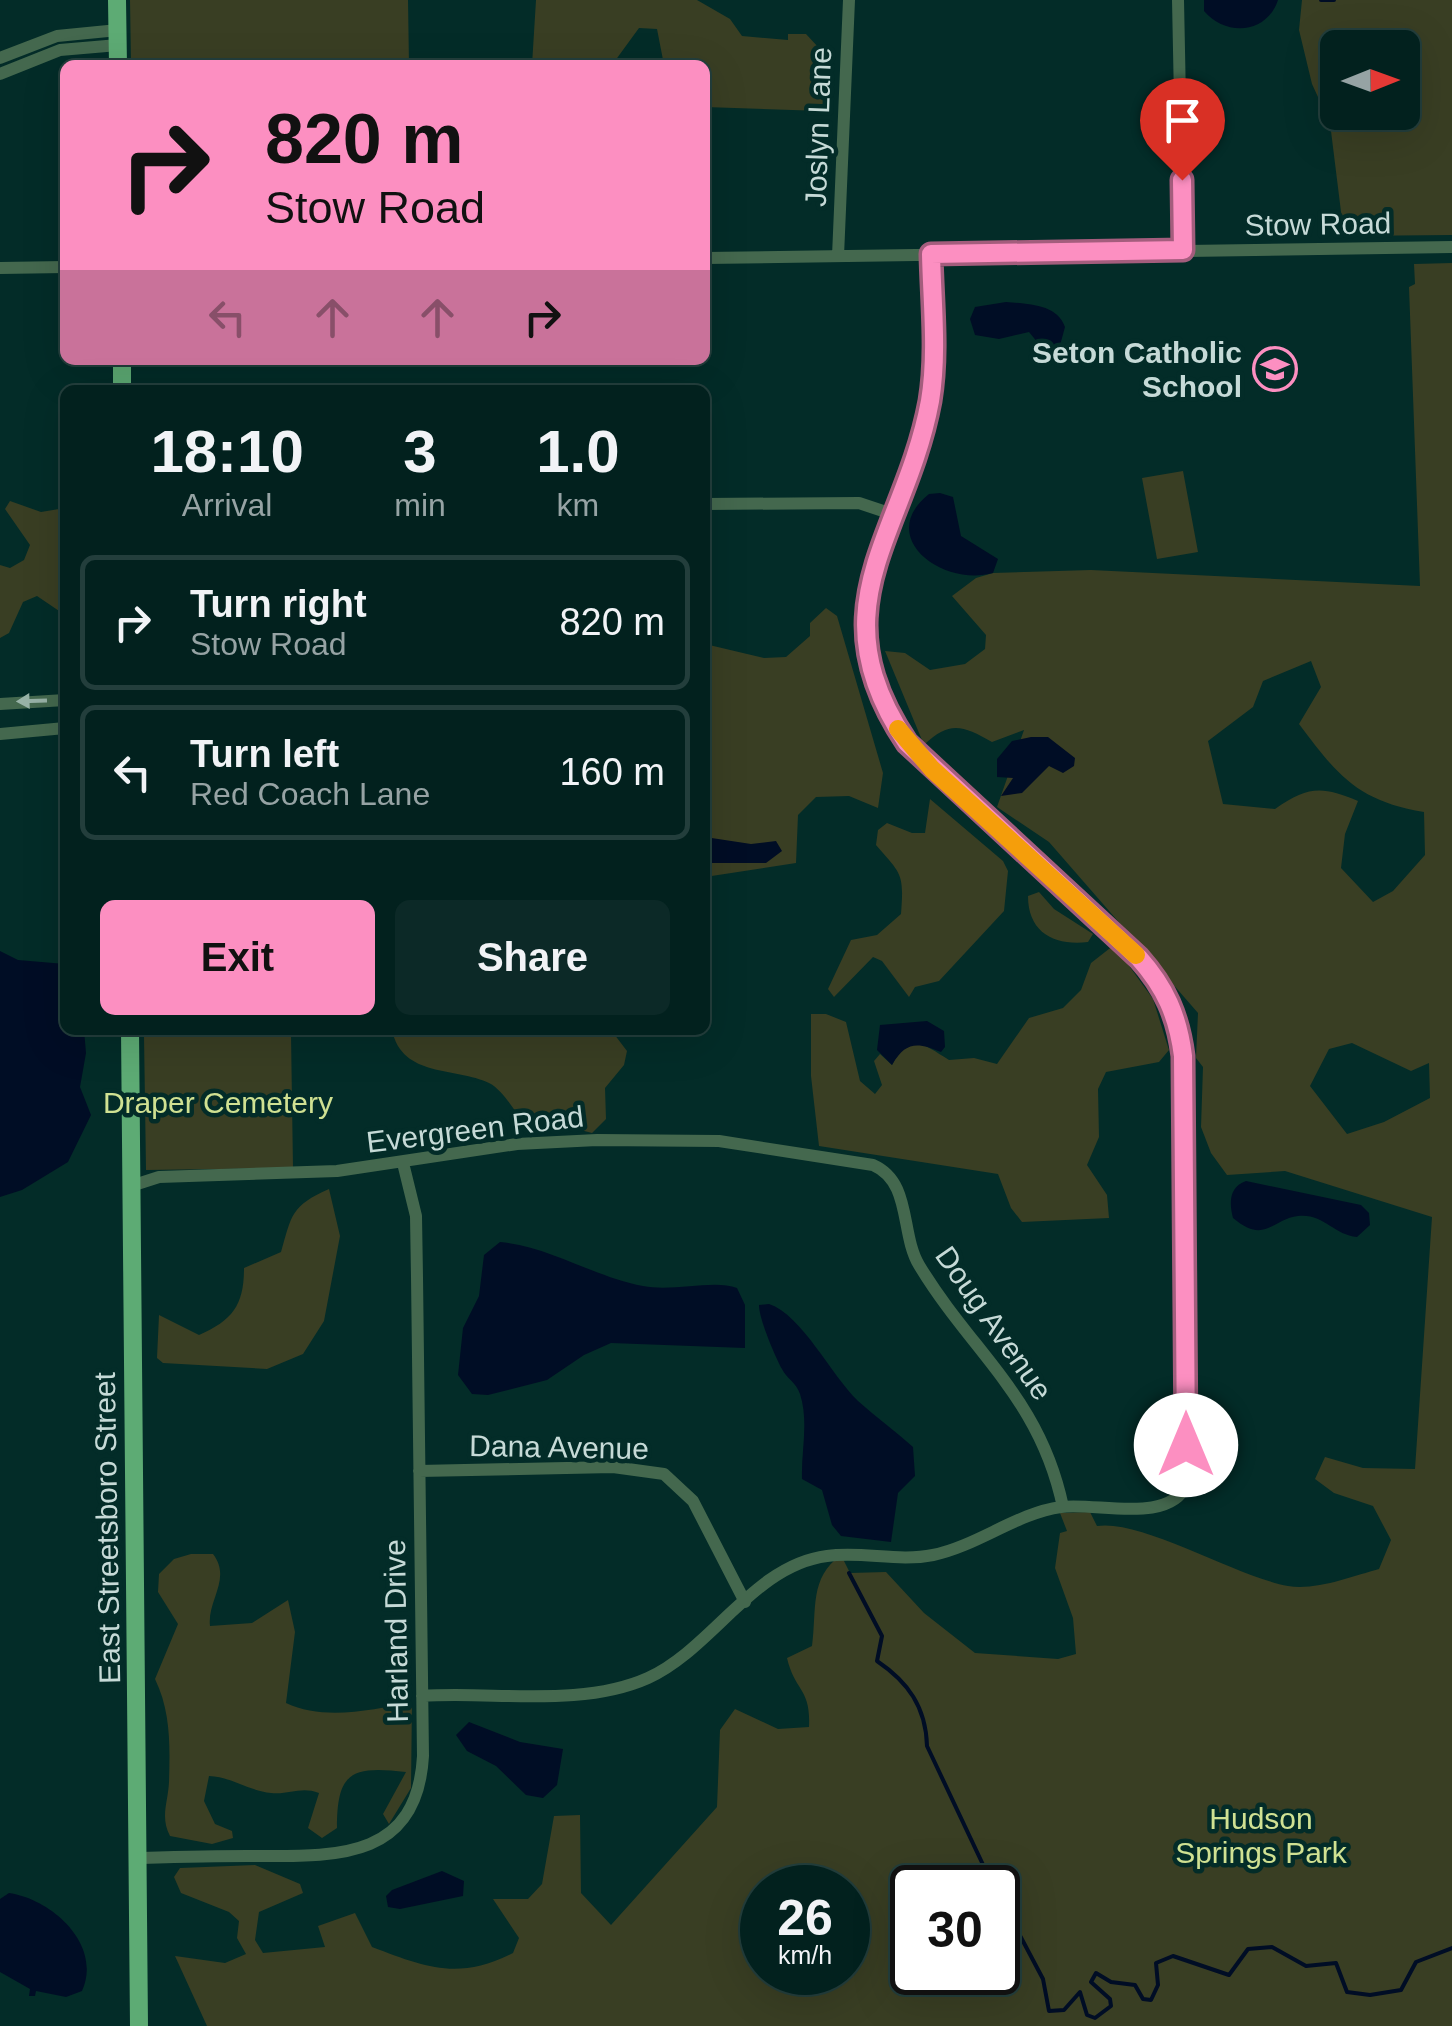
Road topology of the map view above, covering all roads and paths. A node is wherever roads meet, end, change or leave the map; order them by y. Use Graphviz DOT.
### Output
graph roads {
  1 [pos="117,0"];
  2 [pos="849,0"];
  3 [pos="1178,0"];
  4 [pos="118,38"];
  5 [pos="0,58"];
  6 [pos="118,60"];
  7 [pos="0,74"];
  8 [pos="1452,247"];
  9 [pos="1183,250"];
  10 [pos="931,254"];
  11 [pos="838,256"];
  12 [pos="710,258"];
  13 [pos="60,267"];
  14 [pos="0,268"];
  15 [pos="710,504"];
  16 [pos="892,514"];
  17 [pos="60,700"];
  18 [pos="0,704"];
  19 [pos="60,728"];
  20 [pos="0,734"];
  21 [pos="130,1035"];
  22 [pos="404,1163"];
  23 [pos="884,1170"];
  24 [pos="131,1186"];
  25 [pos="419,1472"];
  26 [pos="1063,1507"];
  27 [pos="745,1602"];
  28 [pos="422,1696"];
  29 [pos="138,1858"];
  30 [pos="139,2026"];
  1 -- 4 [label="main road"];
  2 -- 11 [label="street, Joslyn Lane"];
  3 -- 9 [label="street"];
  4 -- 5 [label="street"];
  4 -- 6 [label="main road"];
  4 -- 7 [label="street"];
  8 -- 9 [label="street, Stow Road"];
  9 -- 10 [label="street, Stow Road"];
  10 -- 11 [label="street, Stow Road"];
  10 -- 16 [label="street"];
  11 -- 12 [label="street, Stow Road"];
  13 -- 14 [label="street"];
  15 -- 16 [label="street"];
  16 -- 26 [label="street"];
  17 -- 18 [label="street, one-way"];
  19 -- 20 [label="street"];
  21 -- 24 [label="main road, East Streetsboro Street"];
  22 -- 23 [label="street, Evergreen Road"];
  22 -- 24 [label="street, Evergreen Road"];
  22 -- 25 [label="street, Harland Drive"];
  23 -- 26 [label="street, Doug Avenue"];
  24 -- 29 [label="main road, East Streetsboro Street"];
  25 -- 27 [label="street, Dana Avenue"];
  25 -- 28 [label="street, Harland Drive"];
  26 -- 27 [label="street"];
  27 -- 28 [label="street"];
  28 -- 29 [label="street, Harland Drive"];
  29 -- 30 [label="main road, East Streetsboro Street"];
}
